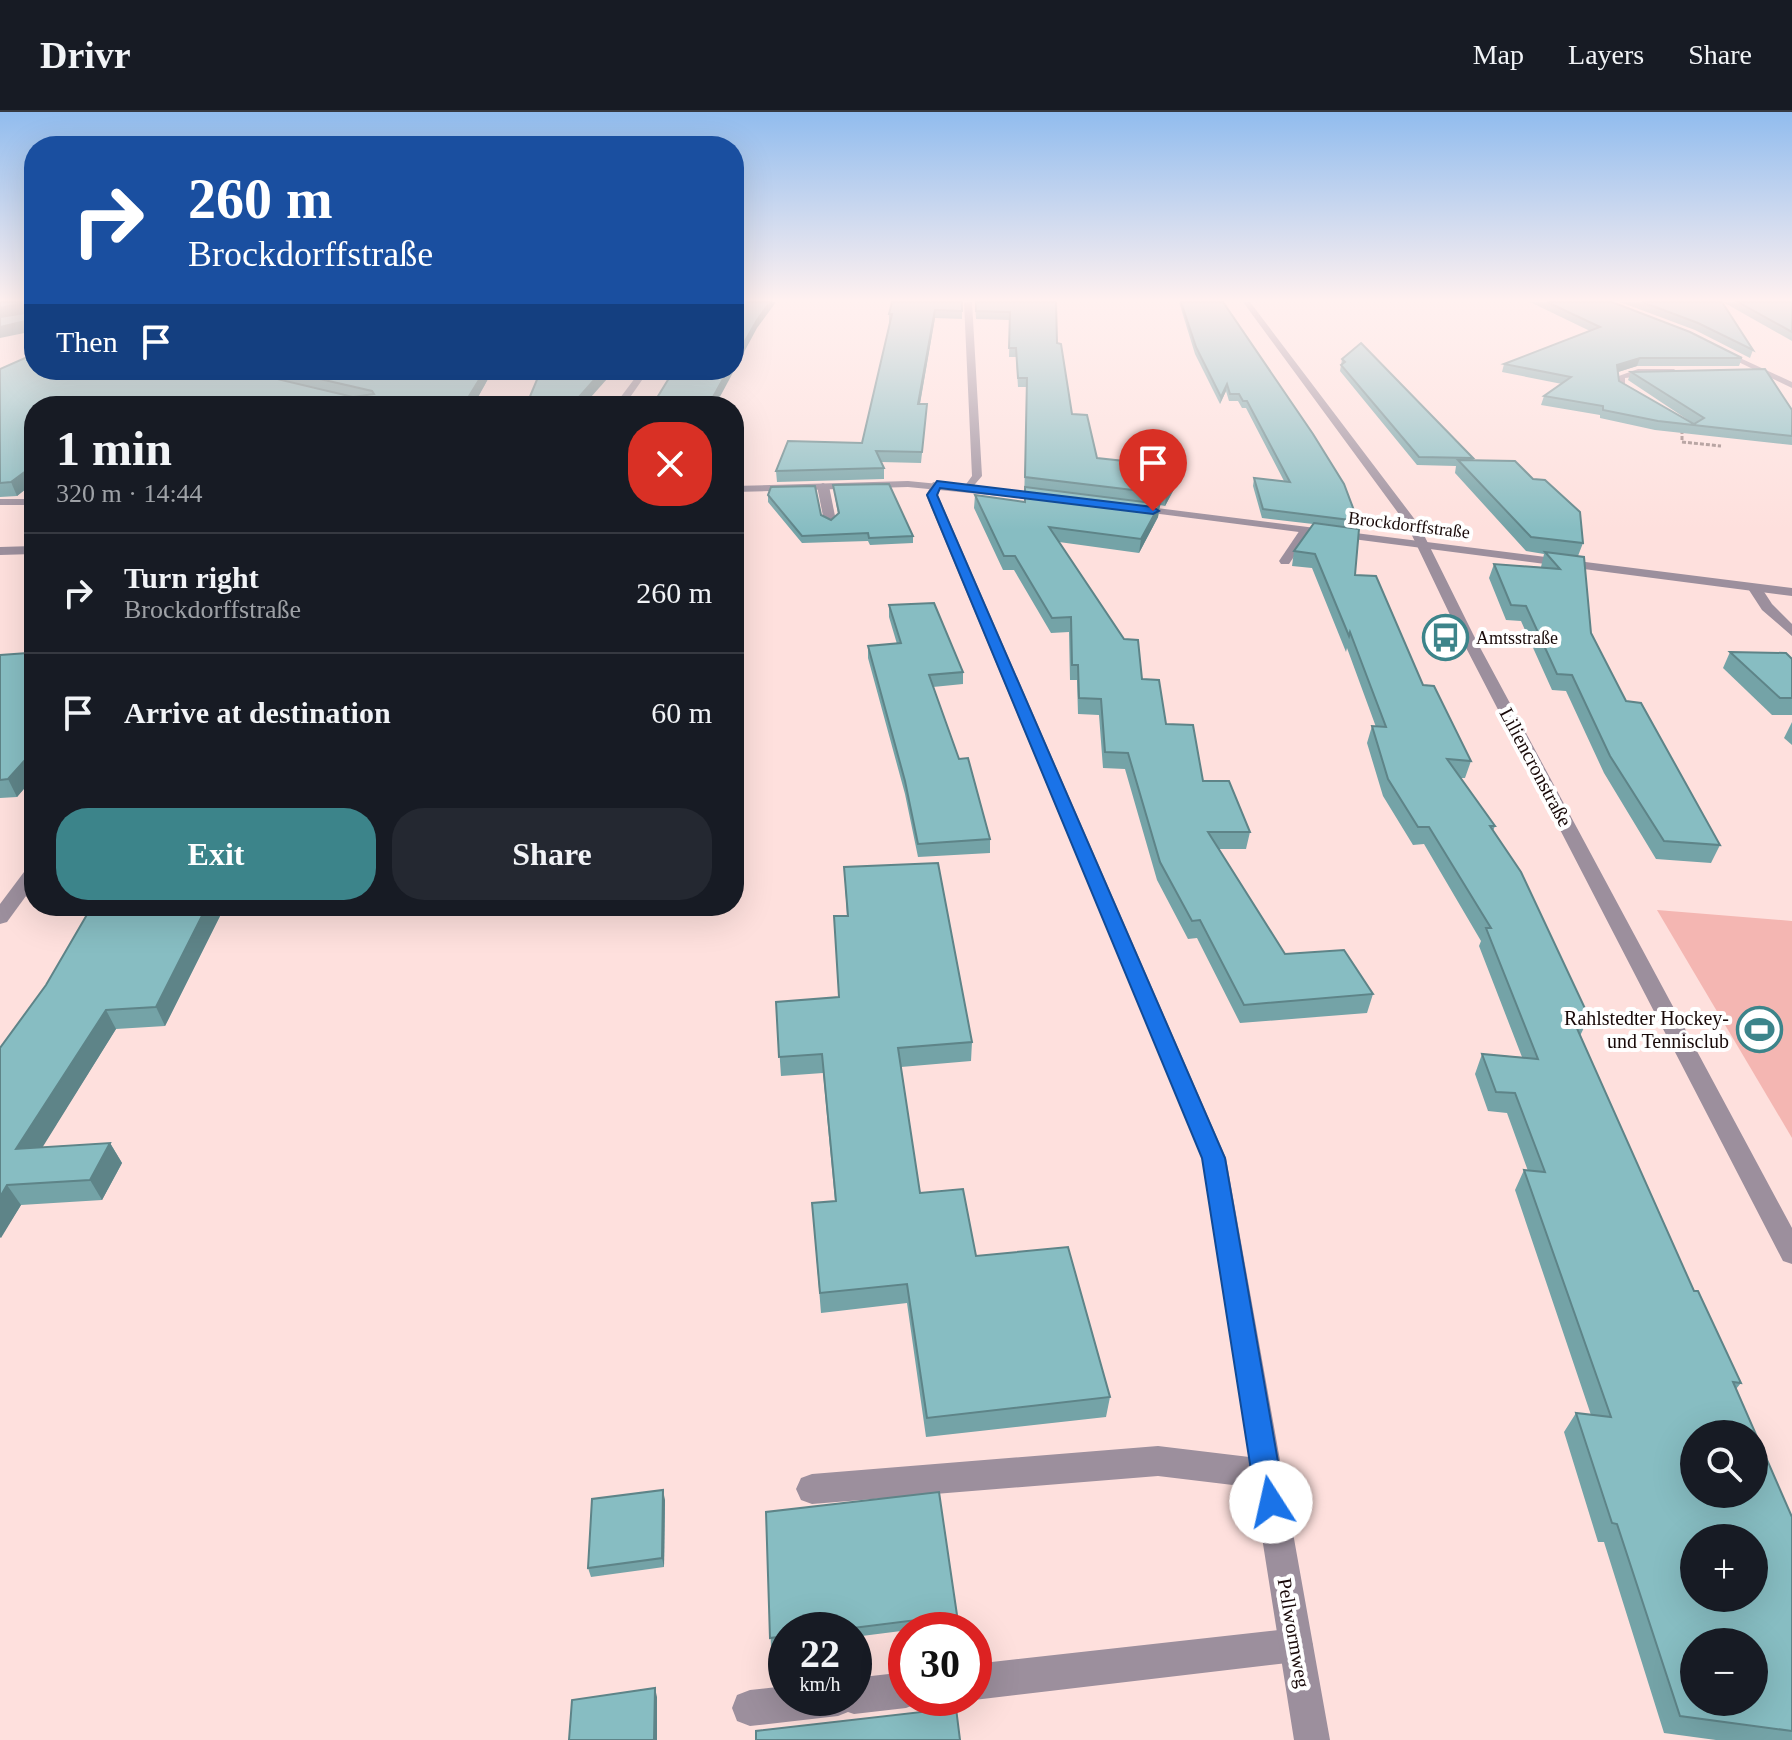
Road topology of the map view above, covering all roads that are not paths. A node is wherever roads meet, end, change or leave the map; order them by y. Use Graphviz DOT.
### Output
graph roads {
  1 [pos="972,378"];
  2 [pos="1303,378"];
  3 [pos="1620,378"];
  4 [pos="1693,428"];
  5 [pos="937,484"];
  6 [pos="823,486"];
  7 [pos="970,487"];
  8 [pos="744,489"];
  9 [pos="1062,499"];
  10 [pos="0,502"];
  11 [pos="24,502"];
  12 [pos="1123,507"];
  13 [pos="830,521"];
  14 [pos="1306,530"];
  15 [pos="1420,544"];
  16 [pos="24,550"];
  17 [pos="0,551"];
  18 [pos="1285,561"];
  19 [pos="1754,587"];
  20 [pos="1792,592"];
  21 [pos="1792,632"];
  22 [pos="24,886"];
  23 [pos="0,918"];
  24 [pos="1792,1253"];
  25 [pos="1266,1474"];
  26 [pos="812,1489"];
  27 [pos="1296,1645"];
  28 [pos="992,1680"];
  29 [pos="768,1706"];
  30 [pos="750,1708"];
  31 [pos="1312,1740"];
  1 -- 7 [label="street"];
  2 -- 15 [label="street, Liliencronstraße"];
  3 -- 4 [label="street"];
  5 -- 6 [label="street"];
  5 -- 7 [label="street"];
  5 -- 25 [label="street, Pellwormweg"];
  6 -- 8 [label="street"];
  6 -- 13 [label="street"];
  7 -- 9 [label="street"];
  10 -- 11 [label="street"];
  12 -- 14 [label="street, Brockdorffstraße"];
  14 -- 15 [label="street, Brockdorffstraße"];
  14 -- 18 [label="street"];
  15 -- 19 [label="street, Brockdorffstraße"];
  15 -- 24 [label="street, Liliencronstraße"];
  16 -- 17 [label="street"];
  19 -- 20 [label="street, Brockdorffstraße"];
  19 -- 21 [label="street"];
  22 -- 23 [label="street"];
  25 -- 26 [label="street"];
  25 -- 27 [label="street, Pellwormweg"];
  27 -- 28 [label="street"];
  27 -- 31 [label="street, Pellwormweg"];
  29 -- 30 [label="street"];
}
